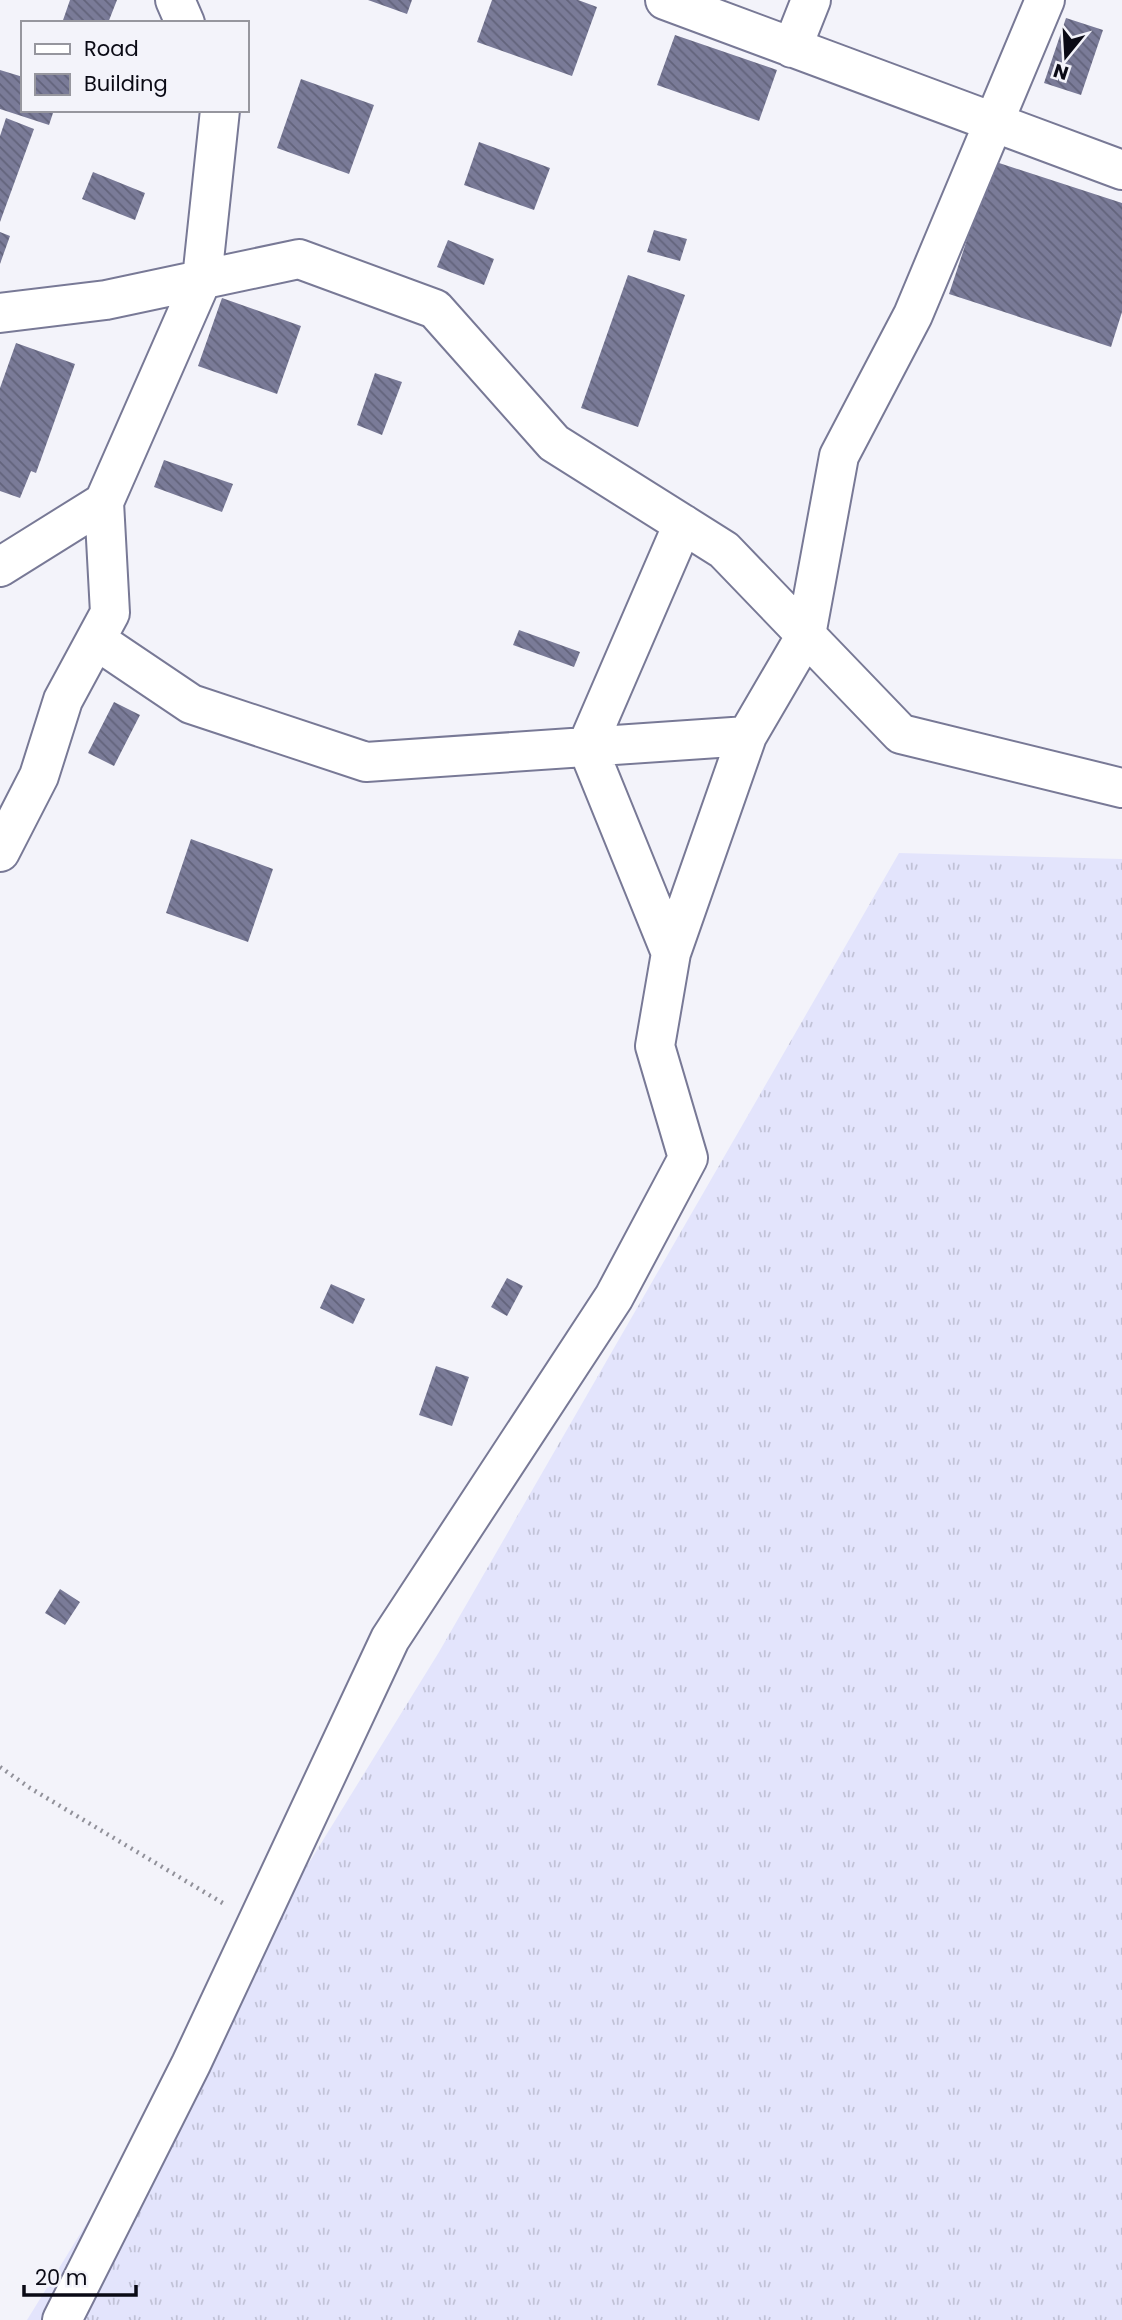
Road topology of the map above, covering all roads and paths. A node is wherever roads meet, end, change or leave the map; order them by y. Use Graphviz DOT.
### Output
graph roads {
  1 [pos="174,0"];
  2 [pos="665,0"];
  3 [pos="811,0"];
  4 [pos="1045,0"];
  5 [pos="184,21"];
  6 [pos="792,48"];
  7 [pos="220,112"];
  8 [pos="994,124"];
  9 [pos="1122,170"];
  10 [pos="202,279"];
  11 [pos="0,313"];
  12 [pos="104,502"];
  13 [pos="682,524"];
  14 [pos="0,567"];
  15 [pos="806,635"];
  16 [pos="96,640"];
  17 [pos="747,736"];
  18 [pos="587,746"];
  19 [pos="1122,788"];
  20 [pos="0,852"];
  21 [pos="671,953"];
  22 [pos="0,1767"];
  23 [pos="257,1923"];
  24 [pos="62,2320"];
  1 -- 5 [label="street"];
  2 -- 6 [label="street"];
  3 -- 6 [label="street"];
  4 -- 8 [label="street"];
  6 -- 8 [label="street"];
  7 -- 10 [label="street"];
  8 -- 9 [label="street"];
  8 -- 15 [label="street"];
  10 -- 11 [label="street"];
  10 -- 12 [label="street"];
  10 -- 13 [label="street"];
  12 -- 14 [label="street"];
  12 -- 16 [label="street"];
  13 -- 15 [label="street"];
  13 -- 18 [label="street"];
  15 -- 17 [label="street"];
  15 -- 19 [label="street"];
  16 -- 18 [label="street"];
  16 -- 20 [label="street"];
  17 -- 18 [label="street"];
  17 -- 21 [label="street"];
  18 -- 21 [label="street"];
  21 -- 23 [label="street"];
  22 -- 23 [label="path"];
  23 -- 24 [label="street"];
}
